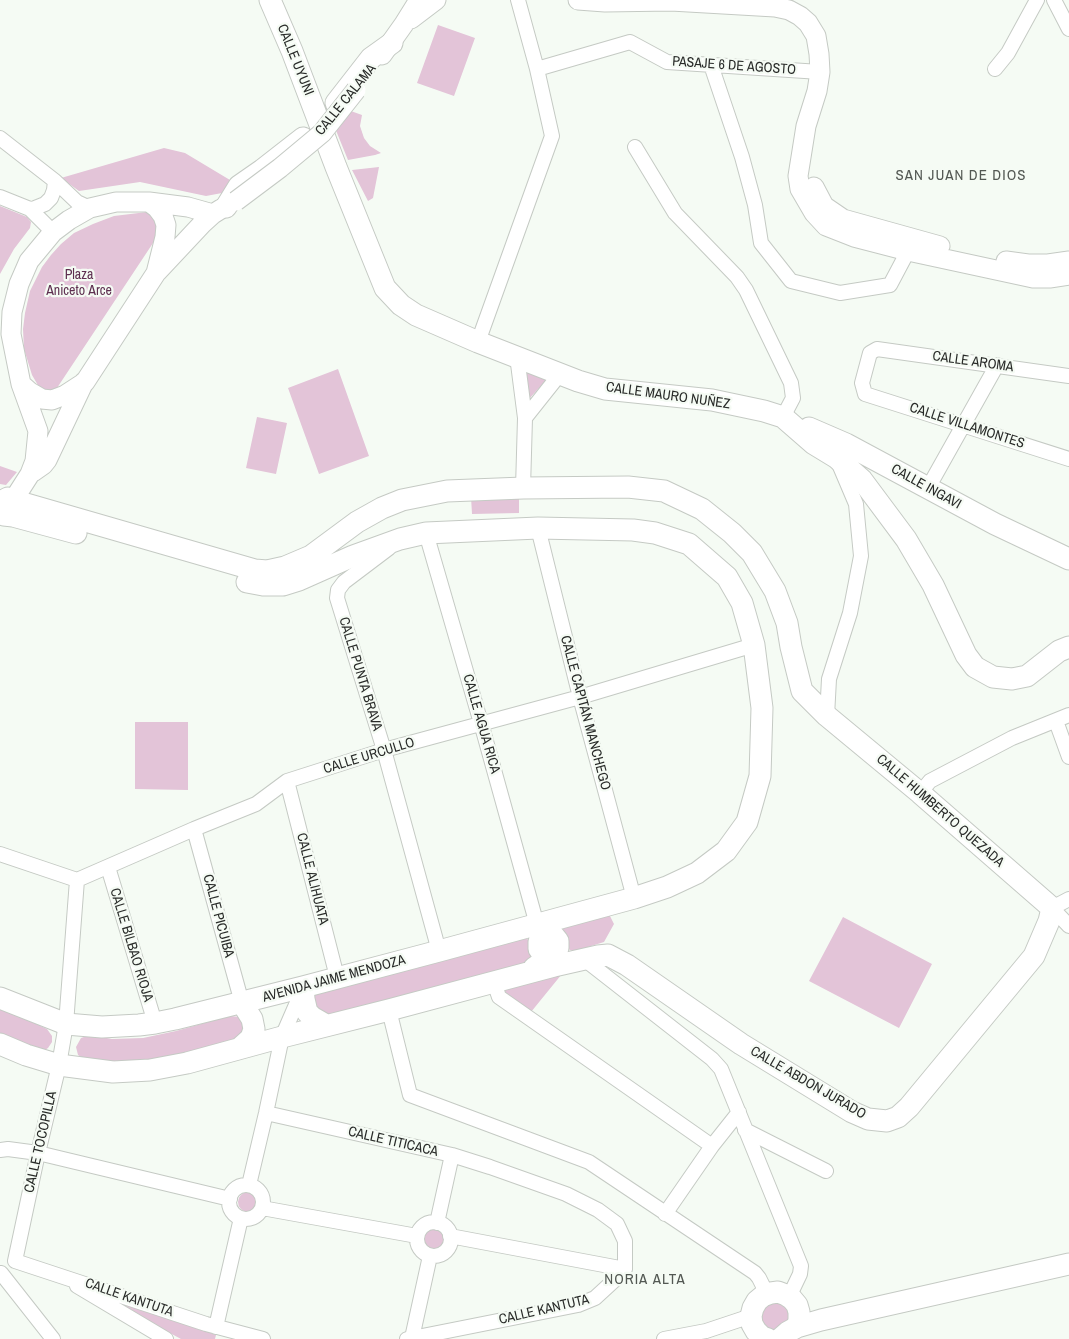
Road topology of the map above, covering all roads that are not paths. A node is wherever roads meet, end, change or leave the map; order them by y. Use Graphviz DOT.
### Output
graph roads {
  1 [pos="270,0"];
  2 [pos="411,0"];
  3 [pos="419,0"];
  4 [pos="436,0"];
  5 [pos="518,0"];
  6 [pos="578,0"];
  7 [pos="797,0"];
  8 [pos="1037,0"];
  9 [pos="1054,0"];
  10 [pos="404,24"];
  11 [pos="1069,30"];
  12 [pos="392,43"];
  13 [pos="711,66"];
  14 [pos="537,69"];
  15 [pos="995,69"];
  16 [pos="820,72"];
  17 [pos="319,121"];
  18 [pos="0,138"];
  19 [pos="635,147"];
  20 [pos="331,152"];
  21 [pos="55,181"];
  22 [pos="0,197"];
  23 [pos="148,202"];
  24 [pos="225,207"];
  25 [pos="90,208"];
  26 [pos="30,209"];
  27 [pos="53,232"];
  28 [pos="908,251"];
  29 [pos="1069,261"];
  30 [pos="156,272"];
  31 [pos="1069,275"];
  32 [pos="478,342"];
  33 [pos="517,356"];
  34 [pos="998,365"];
  35 [pos="560,374"];
  36 [pos="1069,376"];
  37 [pos="85,382"];
  38 [pos="21,384"];
  39 [pos="865,394"];
  40 [pos="783,417"];
  41 [pos="525,418"];
  42 [pos="964,425"];
  43 [pos="837,458"];
  44 [pos="1069,459"];
  45 [pos="30,474"];
  46 [pos="523,488"];
  47 [pos="928,488"];
  48 [pos="6,507"];
  49 [pos="366,516"];
  50 [pos="538,528"];
  51 [pos="426,533"];
  52 [pos="327,544"];
  53 [pos="361,554"];
  54 [pos="1069,559"];
  55 [pos="254,576"];
  56 [pos="754,645"];
  57 [pos="1069,647"];
  58 [pos="580,697"];
  59 [pos="1069,715"];
  60 [pos="827,716"];
  61 [pos="1056,721"];
  62 [pos="481,723"];
  63 [pos="384,750"];
  64 [pos="1069,757"];
  65 [pos="287,781"];
  66 [pos="920,793"];
  67 [pos="194,829"];
  68 [pos="0,854"];
  69 [pos="108,867"];
  70 [pos="77,880"];
  71 [pos="634,898"];
  72 [pos="1060,904"];
  73 [pos="1069,926"];
  74 [pos="549,936"];
  75 [pos="438,951"];
  76 [pos="584,959"];
  77 [pos="337,977"];
  78 [pos="494,982"];
  79 [pos="303,987"];
  80 [pos="0,998"];
  81 [pos="242,1003"];
  82 [pos="390,1010"];
  83 [pos="155,1023"];
  84 [pos="66,1024"];
  85 [pos="326,1026"];
  86 [pos="282,1037"];
  87 [pos="0,1044"];
  88 [pos="240,1048"];
  89 [pos="59,1065"];
  90 [pos="739,1112"];
  91 [pos="266,1113"];
  92 [pos="745,1130"];
  93 [pos="712,1146"];
  94 [pos="0,1150"];
  95 [pos="38,1152"];
  96 [pos="452,1155"];
  97 [pos="826,1171"];
  98 [pos="249,1185"];
  99 [pos="230,1199"];
  100 [pos="262,1208"];
  101 [pos="665,1214"];
  102 [pos="241,1218"];
  103 [pos="437,1222"];
  104 [pos="417,1236"];
  105 [pos="450,1236"];
  106 [pos="430,1256"];
  107 [pos="16,1261"];
  108 [pos="1069,1264"];
  109 [pos="625,1269"];
  110 [pos="52,1272"];
  111 [pos="0,1274"];
  112 [pos="767,1294"];
  113 [pos="789,1297"];
  114 [pos="751,1316"];
  115 [pos="216,1327"];
  116 [pos="773,1336"];
  117 [pos="54,1339"];
  118 [pos="166,1339"];
  119 [pos="263,1339"];
  120 [pos="410,1339"];
  121 [pos="664,1339"];
  1 -- 17 [label="main road, CALLE UYUNI"];
  2 -- 10 [label="street, CALLE CALAMA"];
  3 -- 10 [label="main road"];
  4 -- 10 [label="main road"];
  5 -- 14 [label="street"];
  6 -- 16 [label="main road"];
  7 -- 29 [label="main road"];
  8 -- 15 [label="street"];
  9 -- 11 [label="street"];
  10 -- 12 [label="main road, CALLE CALAMA"];
  12 -- 17 [label="main road"];
  12 -- 24 [label="main road, CALLE CALAMA, bridge"];
  13 -- 14 [label="street, PASAJE 6 DE AGOSTO"];
  13 -- 16 [label="street, PASAJE 6 DE AGOSTO"];
  13 -- 28 [label="street"];
  14 -- 32 [label="street"];
  16 -- 28 [label="main road"];
  17 -- 20 [label="main road, CALLE UYUNI"];
  17 -- 24 [label="main road"];
  18 -- 21 [label="street"];
  19 -- 40 [label="street"];
  20 -- 32 [label="main road, CALLE MAURO NUÑEZ"];
  21 -- 25 [label="street"];
  21 -- 26 [label="street"];
  22 -- 26 [label="street"];
  23 -- 24 [label="main road"];
  23 -- 25 [label="main road"];
  23 -- 30 [label="main road"];
  24 -- 30 [label="main road, CALLE CALAMA"];
  25 -- 27 [label="main road"];
  26 -- 27 [label="street"];
  27 -- 38 [label="main road"];
  28 -- 31 [label="main road"];
  30 -- 37 [label="main road"];
  32 -- 33 [label="main road, CALLE MAURO NUÑEZ"];
  33 -- 35 [label="main road, CALLE MAURO NUÑEZ"];
  33 -- 41 [label="street"];
  34 -- 36 [label="street, CALLE AROMA"];
  34 -- 39 [label="street, CALLE AROMA"];
  34 -- 42 [label="street"];
  35 -- 40 [label="main road, CALLE MAURO NUÑEZ"];
  35 -- 41 [label="street"];
  37 -- 38 [label="main road"];
  37 -- 45 [label="main road"];
  38 -- 45 [label="main road"];
  39 -- 42 [label="street, CALLE VILLAMONTES"];
  40 -- 43 [label="main road, CALLE MAURO NUÑEZ"];
  40 -- 47 [label="main road, CALLE INGAVI"];
  41 -- 46 [label="street"];
  42 -- 44 [label="street, CALLE VILLAMONTES"];
  42 -- 47 [label="street"];
  43 -- 57 [label="main road, CALLE MAURO NUÑEZ"];
  43 -- 60 [label="street"];
  45 -- 48 [label="main road"];
  46 -- 49 [label="main road, CALLE HUMBERTO QUEZADA"];
  46 -- 60 [label="main road, CALLE HUMBERTO QUEZADA"];
  47 -- 54 [label="main road, CALLE INGAVI"];
  48 -- 55 [label="main road"];
  49 -- 52 [label="main road, CALLE HUMBERTO QUEZADA"];
  49 -- 53 [label="main road"];
  50 -- 51 [label="main road, AVENIDA JAIME MENDOZA"];
  50 -- 56 [label="main road, AVENIDA JAIME MENDOZA"];
  50 -- 58 [label="street, CALLE CAPITÁN MANCHEGO"];
  51 -- 53 [label="main road, AVENIDA JAIME MENDOZA"];
  51 -- 62 [label="street, CALLE AGUA RICA"];
  52 -- 53 [label="main road"];
  52 -- 55 [label="main road, CALLE HUMBERTO QUEZADA"];
  53 -- 55 [label="main road, AVENIDA JAIME MENDOZA"];
  53 -- 63 [label="street, CALLE PUNTA BRAVA"];
  56 -- 58 [label="street, CALLE URCULLO"];
  56 -- 71 [label="main road, AVENIDA JAIME MENDOZA"];
  58 -- 62 [label="street, CALLE URCULLO"];
  58 -- 71 [label="street, CALLE CAPITÁN MANCHEGO"];
  59 -- 61 [label="street"];
  60 -- 66 [label="main road, CALLE HUMBERTO QUEZADA"];
  61 -- 64 [label="street"];
  61 -- 66 [label="street"];
  62 -- 63 [label="street, CALLE URCULLO"];
  62 -- 74 [label="street, CALLE AGUA RICA"];
  63 -- 65 [label="street, CALLE URCULLO"];
  63 -- 75 [label="street, CALLE PUNTA BRAVA"];
  65 -- 67 [label="street, CALLE URCULLO"];
  65 -- 77 [label="street, CALLE ALIHUATA"];
  66 -- 72 [label="main road, CALLE HUMBERTO QUEZADA"];
  67 -- 69 [label="street, CALLE URCULLO"];
  67 -- 81 [label="street, CALLE PICUIBA"];
  68 -- 70 [label="street"];
  69 -- 70 [label="street, CALLE URCULLO"];
  69 -- 83 [label="street, CALLE BILBAO RIOJA"];
  70 -- 84 [label="street, CALLE TOCOPILLA"];
  71 -- 74 [label="main road, AVENIDA JAIME MENDOZA"];
  72 -- 73 [label="street"];
  72 -- 76 [label="main road, CALLE ABDON JURADO"];
  74 -- 75 [label="main road, AVENIDA JAIME MENDOZA"];
  74 -- 76 [label="main road, CALLE ABDON JURADO"];
  74 -- 78 [label="main road, AVENIDA JAIME MENDOZA"];
  75 -- 77 [label="main road, AVENIDA JAIME MENDOZA"];
  76 -- 90 [label="street"];
  77 -- 79 [label="main road, AVENIDA JAIME MENDOZA"];
  78 -- 82 [label="main road, AVENIDA JAIME MENDOZA"];
  78 -- 93 [label="street"];
  79 -- 81 [label="main road, AVENIDA JAIME MENDOZA"];
  79 -- 85 [label="main road"];
  79 -- 86 [label="street"];
  80 -- 84 [label="main road, AVENIDA JAIME MENDOZA"];
  81 -- 83 [label="main road, AVENIDA JAIME MENDOZA"];
  81 -- 88 [label="main road"];
  82 -- 85 [label="main road, AVENIDA JAIME MENDOZA"];
  82 -- 101 [label="street"];
  83 -- 84 [label="main road, AVENIDA JAIME MENDOZA"];
  84 -- 89 [label="street, CALLE TOCOPILLA"];
  85 -- 86 [label="main road, AVENIDA JAIME MENDOZA"];
  86 -- 88 [label="main road, AVENIDA JAIME MENDOZA"];
  86 -- 91 [label="street"];
  87 -- 89 [label="main road, AVENIDA JAIME MENDOZA"];
  88 -- 89 [label="main road, AVENIDA JAIME MENDOZA"];
  89 -- 95 [label="street, CALLE TOCOPILLA"];
  90 -- 92 [label="street"];
  90 -- 93 [label="street"];
  91 -- 96 [label="street, CALLE TITICACA"];
  91 -- 98 [label="street"];
  92 -- 97 [label="street"];
  92 -- 113 [label="street"];
  93 -- 101 [label="street"];
  94 -- 95 [label="street"];
  95 -- 99 [label="street"];
  95 -- 107 [label="street, CALLE TOCOPILLA"];
  96 -- 103 [label="street, CALLE TITICACA"];
  96 -- 109 [label="street"];
  98 -- 99 [label="street"];
  98 -- 100 [label="street"];
  99 -- 102 [label="street"];
  100 -- 102 [label="street"];
  100 -- 104 [label="street"];
  101 -- 112 [label="street"];
  102 -- 115 [label="street"];
  103 -- 104 [label="street"];
  103 -- 105 [label="street"];
  104 -- 106 [label="street"];
  105 -- 106 [label="street"];
  105 -- 109 [label="street"];
  106 -- 120 [label="street"];
  107 -- 110 [label="street, CALLE KANTUTA"];
  107 -- 111 [label="street"];
  108 -- 116 [label="main road"];
  109 -- 120 [label="street, CALLE KANTUTA"];
  110 -- 115 [label="street, CALLE KANTUTA"];
  110 -- 118 [label="street"];
  111 -- 117 [label="street"];
  112 -- 113 [label="main road"];
  112 -- 114 [label="main road"];
  113 -- 116 [label="main road"];
  114 -- 116 [label="main road"];
  114 -- 121 [label="street"];
  115 -- 119 [label="street, CALLE KANTUTA"];
}
